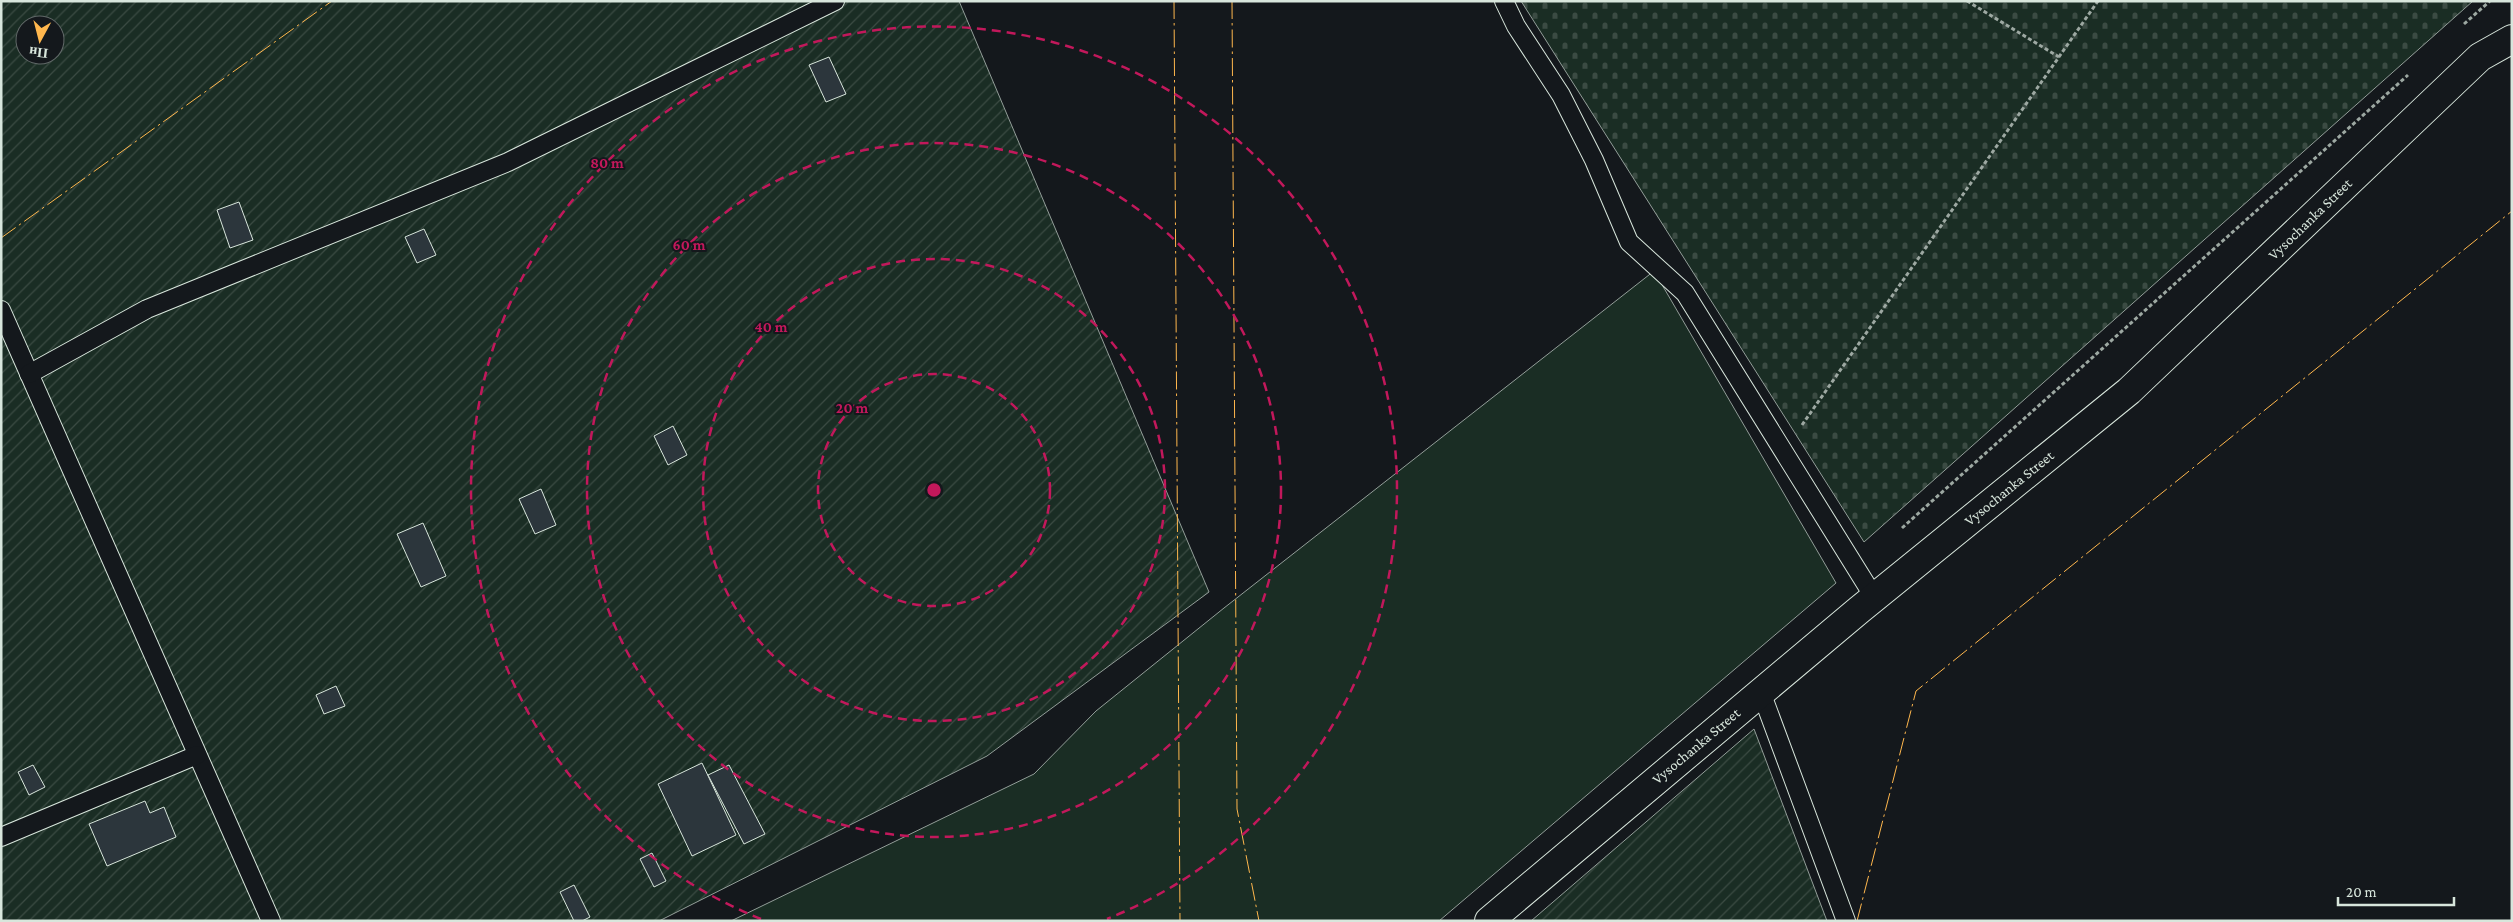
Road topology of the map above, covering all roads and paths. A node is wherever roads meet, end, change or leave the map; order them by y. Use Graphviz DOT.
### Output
graph roads {
  1 [pos="835,1"];
  2 [pos="1504,1"];
  3 [pos="1967,1"];
  4 [pos="2098,1"];
  5 [pos="2490,1"];
  6 [pos="2461,28"];
  7 [pos="2512,39"];
  8 [pos="2059,58"];
  9 [pos="2409,74"];
  10 [pos="1,310"];
  11 [pos="30,374"];
  12 [pos="1783,452"];
  13 [pos="1900,530"];
  14 [pos="1874,597"];
  15 [pos="1761,692"];
  16 [pos="197,755"];
  17 [pos="1,837"];
  18 [pos="271,921"];
  19 [pos="1489,921"];
  20 [pos="1846,921"];
  1 -- 11 [label="lane"];
  2 -- 12 [label="lane"];
  3 -- 8 [label="path"];
  4 -- 8 [label="path"];
  5 -- 6 [label="path"];
  7 -- 14 [label="street, Vysochanka Street"];
  8 -- 12 [label="path"];
  9 -- 13 [label="path"];
  10 -- 11 [label="lane"];
  11 -- 16 [label="lane"];
  12 -- 14 [label="lane"];
  14 -- 15 [label="street, Vysochanka Street"];
  15 -- 19 [label="street, Vysochanka Street"];
  15 -- 20 [label="lane"];
  16 -- 17 [label="lane"];
  16 -- 18 [label="lane"];
}
